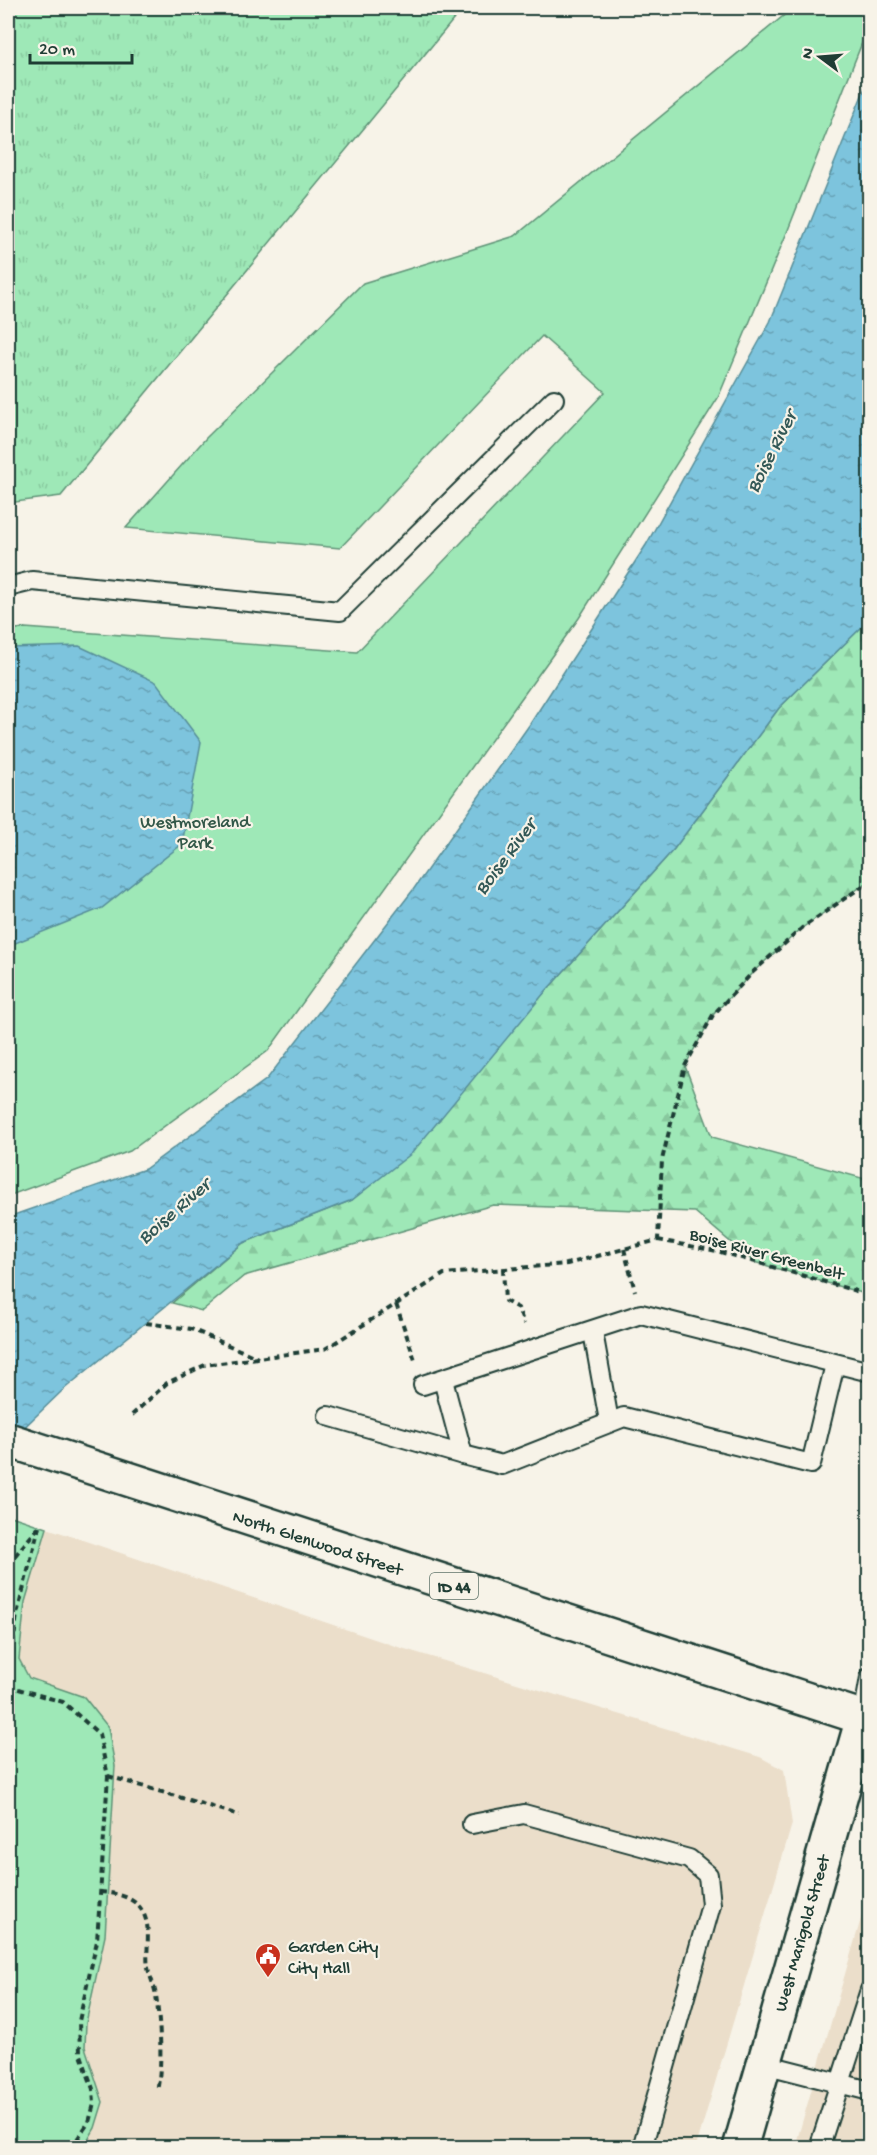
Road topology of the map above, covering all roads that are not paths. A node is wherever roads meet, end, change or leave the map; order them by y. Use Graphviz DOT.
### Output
graph roads {
  1 [pos="554,399"];
  2 [pos="8,587"];
  3 [pos="593,1332"];
  4 [pos="835,1364"];
  5 [pos="870,1372"];
  6 [pos="443,1380"];
  7 [pos="423,1385"];
  8 [pos="328,1416"];
  9 [pos="609,1421"];
  10 [pos="8,1440"];
  11 [pos="463,1455"];
  12 [pos="870,1677"];
  13 [pos="866,1719"];
  14 [pos="472,1824"];
  15 [pos="870,1990"];
  16 [pos="764,2064"];
  17 [pos="839,2083"];
  18 [pos="870,2091"];
  19 [pos="642,2144"];
  20 [pos="740,2148"];
  21 [pos="819,2148"];
  1 -- 2 [label="lane"];
  3 -- 4 [label="lane"];
  3 -- 6 [label="lane"];
  3 -- 9 [label="lane"];
  4 -- 5 [label="lane"];
  4 -- 9 [label="lane"];
  6 -- 7 [label="lane"];
  6 -- 11 [label="lane"];
  8 -- 11 [label="lane"];
  9 -- 11 [label="lane"];
  10 -- 13 [label="main road, North Glenwood Street / ID 44"];
  12 -- 13 [label="lane"];
  13 -- 16 [label="main road, West Marigold Street"];
  14 -- 19 [label="lane"];
  15 -- 17 [label="lane"];
  16 -- 17 [label="lane"];
  16 -- 20 [label="main road, West Marigold Street"];
  17 -- 18 [label="lane"];
  17 -- 21 [label="lane"];
}
